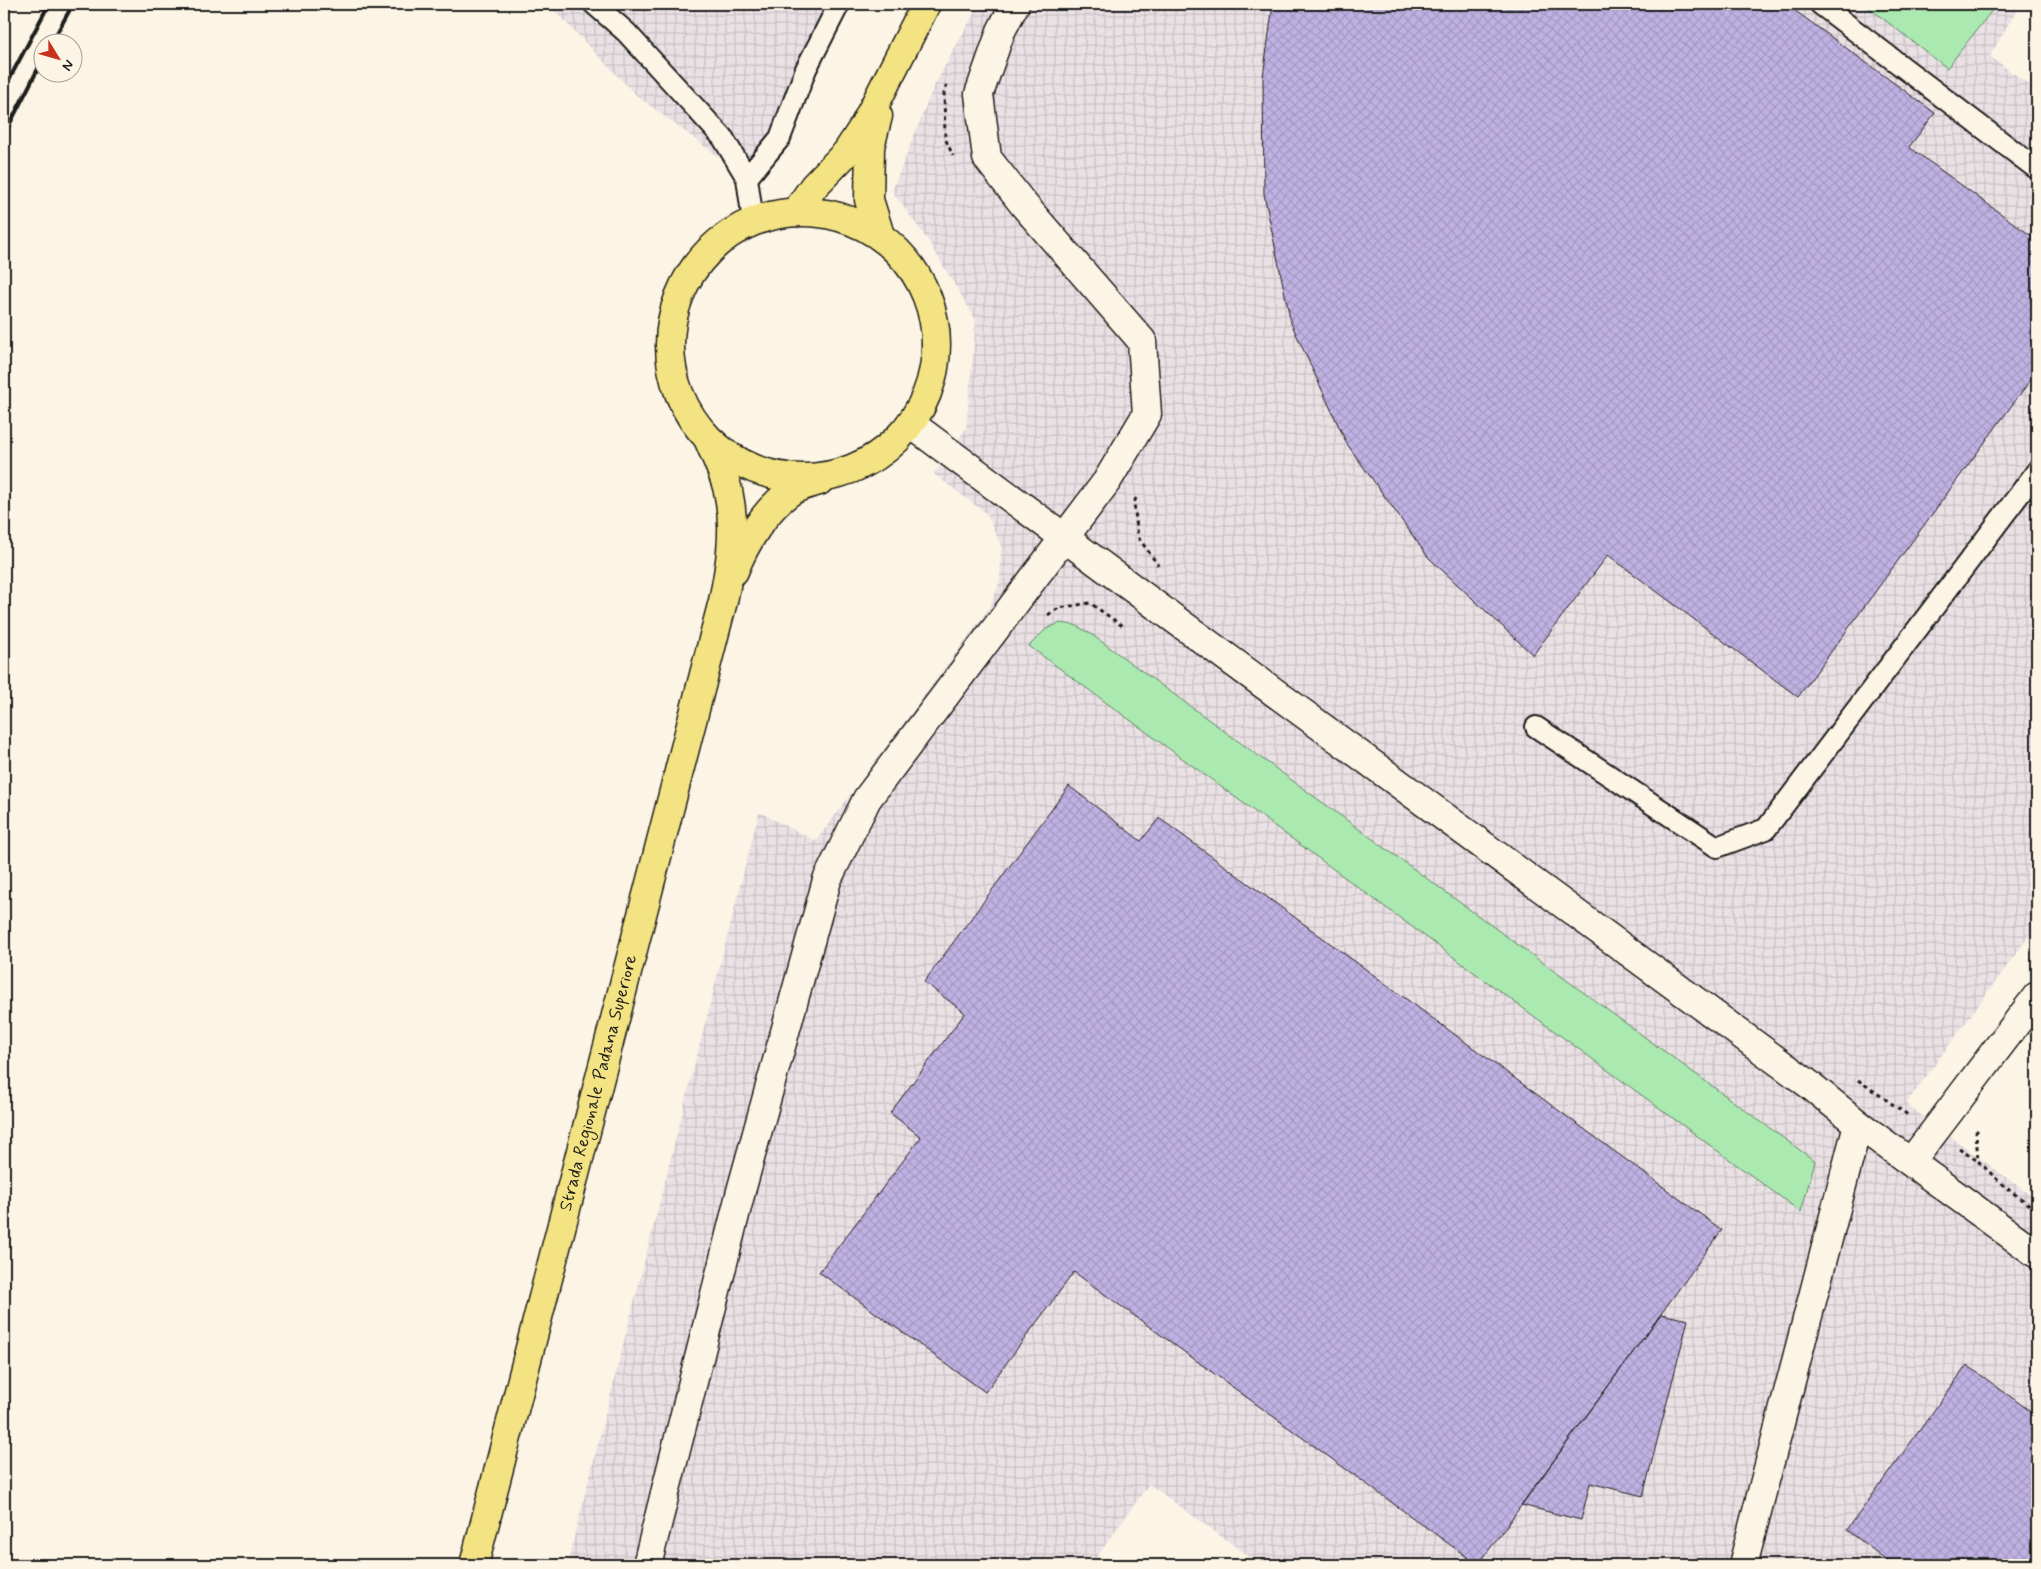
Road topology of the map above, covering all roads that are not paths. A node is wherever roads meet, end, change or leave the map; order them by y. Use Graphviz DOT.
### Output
graph roads {
  1 [pos="594,4"];
  2 [pos="839,4"];
  3 [pos="926,4"];
  4 [pos="1015,4"];
  5 [pos="1820,4"];
  6 [pos="913,29"];
  7 [pos="2037,169"];
  8 [pos="747,178"];
  9 [pos="796,212"];
  10 [pos="753,221"];
  11 [pos="880,235"];
  12 [pos="912,424"];
  13 [pos="709,441"];
  14 [pos="2037,471"];
  15 [pos="831,476"];
  16 [pos="1065,538"];
  17 [pos="723,601"];
  18 [pos="1536,727"];
  19 [pos="2037,996"];
  20 [pos="1858,1124"];
  21 [pos="1911,1162"];
  22 [pos="2037,1254"];
  23 [pos="474,1565"];
  24 [pos="647,1565"];
  25 [pos="1743,1565"];
  1 -- 8 [label="lane"];
  2 -- 8 [label="lane"];
  3 -- 6 [label="main road"];
  4 -- 16 [label="street"];
  5 -- 7 [label="lane"];
  6 -- 9 [label="main road"];
  6 -- 11 [label="main road"];
  8 -- 10 [label="lane"];
  9 -- 10 [label="main road"];
  9 -- 11 [label="main road"];
  10 -- 13 [label="main road"];
  11 -- 12 [label="main road"];
  12 -- 15 [label="main road"];
  12 -- 16 [label="street"];
  13 -- 15 [label="main road"];
  13 -- 17 [label="main road, Strada Regionale Padana Superiore"];
  14 -- 18 [label="lane"];
  15 -- 17 [label="main road, Strada Regionale Padana Superiore"];
  16 -- 20 [label="street"];
  16 -- 24 [label="street"];
  17 -- 23 [label="main road, Strada Regionale Padana Superiore"];
  19 -- 21 [label="street"];
  20 -- 21 [label="street"];
  20 -- 25 [label="street"];
  21 -- 22 [label="street"];
}
